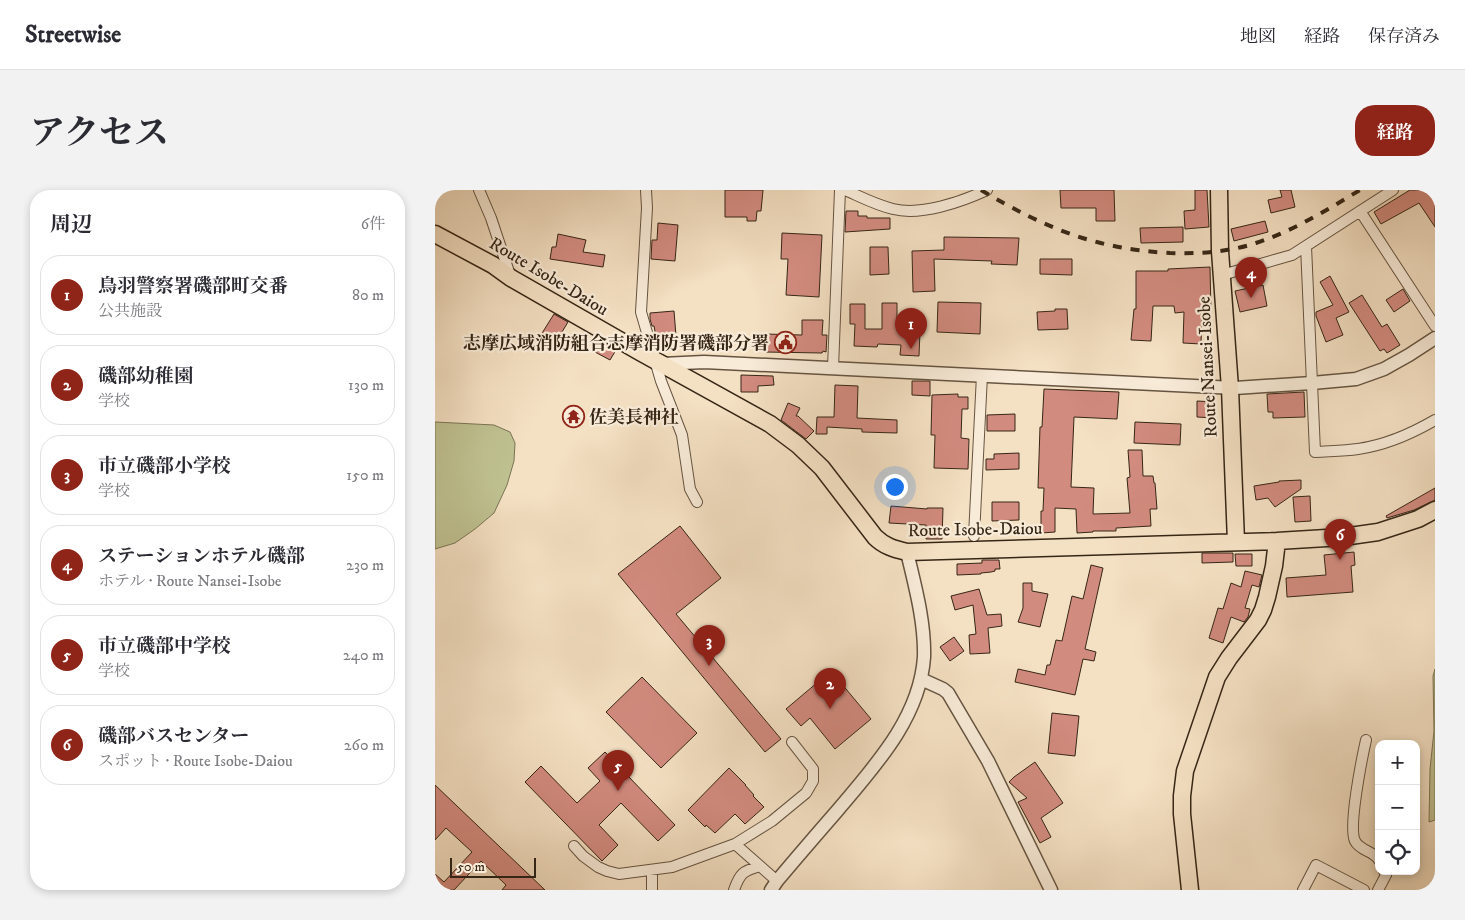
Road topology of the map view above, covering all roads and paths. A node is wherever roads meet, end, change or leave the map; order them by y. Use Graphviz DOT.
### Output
graph roads {
  1 [pos="479,190"];
  2 [pos="646,190"];
  3 [pos="840,190"];
  4 [pos="845,190"];
  5 [pos="987,190"];
  6 [pos="1211,190"];
  7 [pos="1219,190"];
  8 [pos="1393,190"];
  9 [pos="1360,211"];
  10 [pos="435,234"];
  11 [pos="1220,236"];
  12 [pos="1306,246"];
  13 [pos="1222,275"];
  14 [pos="511,278"];
  15 [pos="1435,326"];
  16 [pos="1435,338"];
  17 [pos="659,362"];
  18 [pos="833,368"];
  19 [pos="982,375"];
  20 [pos="1313,383"];
  21 [pos="1230,388"];
  22 [pos="1435,420"];
  23 [pos="697,502"];
  24 [pos="1435,510"];
  25 [pos="974,536"];
  26 [pos="1277,541"];
  27 [pos="1236,542"];
  28 [pos="907,552"];
  29 [pos="921,679"];
  30 [pos="1365,740"];
  31 [pos="792,742"];
  32 [pos="735,844"];
  33 [pos="574,846"];
  34 [pos="1375,855"];
  35 [pos="760,866"];
  36 [pos="652,870"];
  37 [pos="1386,875"];
  38 [pos="774,885"];
  39 [pos="652,890"];
  40 [pos="734,890"];
  41 [pos="1051,890"];
  42 [pos="1190,890"];
  43 [pos="1303,890"];
  44 [pos="1364,890"];
  45 [pos="1377,890"];
  1 -- 14 [label="street"];
  2 -- 17 [label="street"];
  3 -- 18 [label="street"];
  4 -- 5 [label="street"];
  6 -- 11 [label="street"];
  7 -- 11 [label="main road, Route Nansei-Isobe"];
  8 -- 9 [label="street"];
  9 -- 12 [label="street"];
  9 -- 15 [label="street"];
  10 -- 14 [label="main road, Route Isobe-Daiou"];
  11 -- 13 [label="main road, Route Nansei-Isobe"];
  12 -- 13 [label="street"];
  12 -- 20 [label="street"];
  13 -- 21 [label="main road, Route Nansei-Isobe"];
  14 -- 17 [label="main road, Route Isobe-Daiou"];
  16 -- 20 [label="street"];
  17 -- 18 [label="street"];
  17 -- 23 [label="street"];
  17 -- 28 [label="main road, Route Isobe-Daiou"];
  18 -- 19 [label="street"];
  19 -- 21 [label="street"];
  19 -- 25 [label="street"];
  20 -- 21 [label="street"];
  20 -- 22 [label="street"];
  21 -- 27 [label="main road, Route Nansei-Isobe"];
  24 -- 26 [label="main road, Route Isobe-Daiou"];
  26 -- 27 [label="main road, Route Isobe-Daiou"];
  26 -- 42 [label="main road"];
  27 -- 28 [label="main road, Route Isobe-Daiou"];
  28 -- 29 [label="street"];
  29 -- 38 [label="street"];
  29 -- 41 [label="street"];
  30 -- 34 [label="street"];
  31 -- 32 [label="street"];
  32 -- 35 [label="street"];
  32 -- 36 [label="street"];
  33 -- 36 [label="street"];
  35 -- 38 [label="street"];
  35 -- 40 [label="street"];
  36 -- 39 [label="street"];
  37 -- 45 [label="street"];
  43 -- 44 [label="street"];
}
